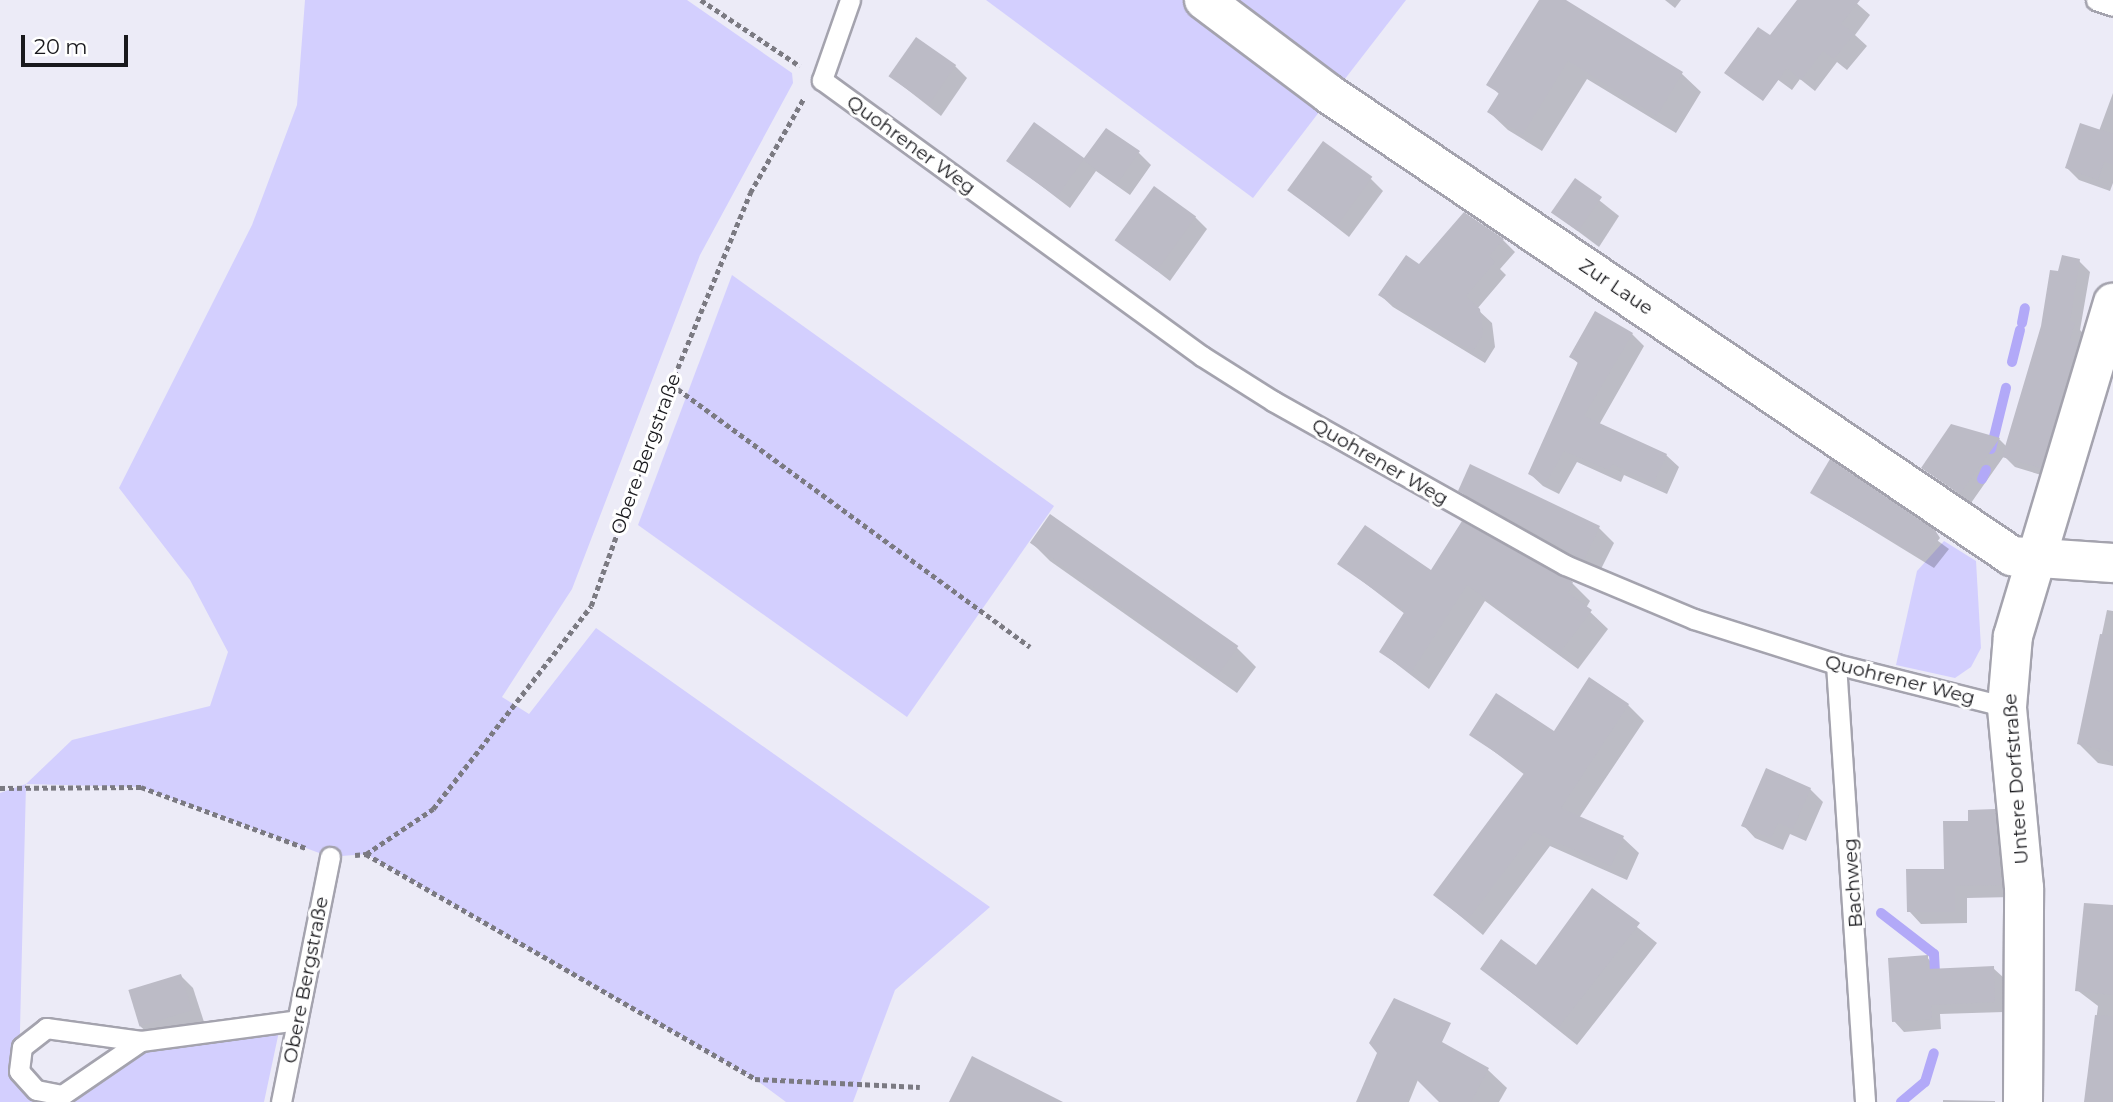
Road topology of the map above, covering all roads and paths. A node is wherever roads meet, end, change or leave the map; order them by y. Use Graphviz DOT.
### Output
graph roads {
  1 [pos="701,0"];
  2 [pos="850,0"];
  3 [pos="1204,0"];
  4 [pos="2096,0"];
  5 [pos="2113,6"];
  6 [pos="822,80"];
  7 [pos="2113,303"];
  8 [pos="671,384"];
  9 [pos="2034,560"];
  10 [pos="2113,563"];
  11 [pos="1030,647"];
  12 [pos="1836,664"];
  13 [pos="2007,707"];
  14 [pos="0,788"];
  15 [pos="330,857"];
  16 [pos="298,1020"];
  17 [pos="141,1041"];
  18 [pos="920,1087"];
  19 [pos="281,1102"];
  20 [pos="1865,1102"];
  21 [pos="2023,1102"];
  1 -- 6 [label="path"];
  2 -- 6 [label="lane"];
  3 -- 9 [label="street, Zur Laue"];
  4 -- 5 [label="lane"];
  6 -- 8 [label="path, Obere Bergstraße"];
  6 -- 12 [label="lane, Quohrener Weg"];
  7 -- 9 [label="street, Untere Dorfstraße"];
  8 -- 11 [label="path"];
  8 -- 18 [label="path, Obere Bergstraße"];
  9 -- 10 [label="street, Zur Laue"];
  9 -- 13 [label="street, Untere Dorfstraße"];
  12 -- 13 [label="lane, Quohrener Weg"];
  12 -- 20 [label="lane, Bachweg"];
  13 -- 21 [label="street, Untere Dorfstraße"];
  14 -- 15 [label="path"];
  15 -- 16 [label="lane, Obere Bergstraße"];
  16 -- 17 [label="lane"];
  16 -- 19 [label="lane, Obere Bergstraße"];
  17 -- 17 [label="lane"];
}
